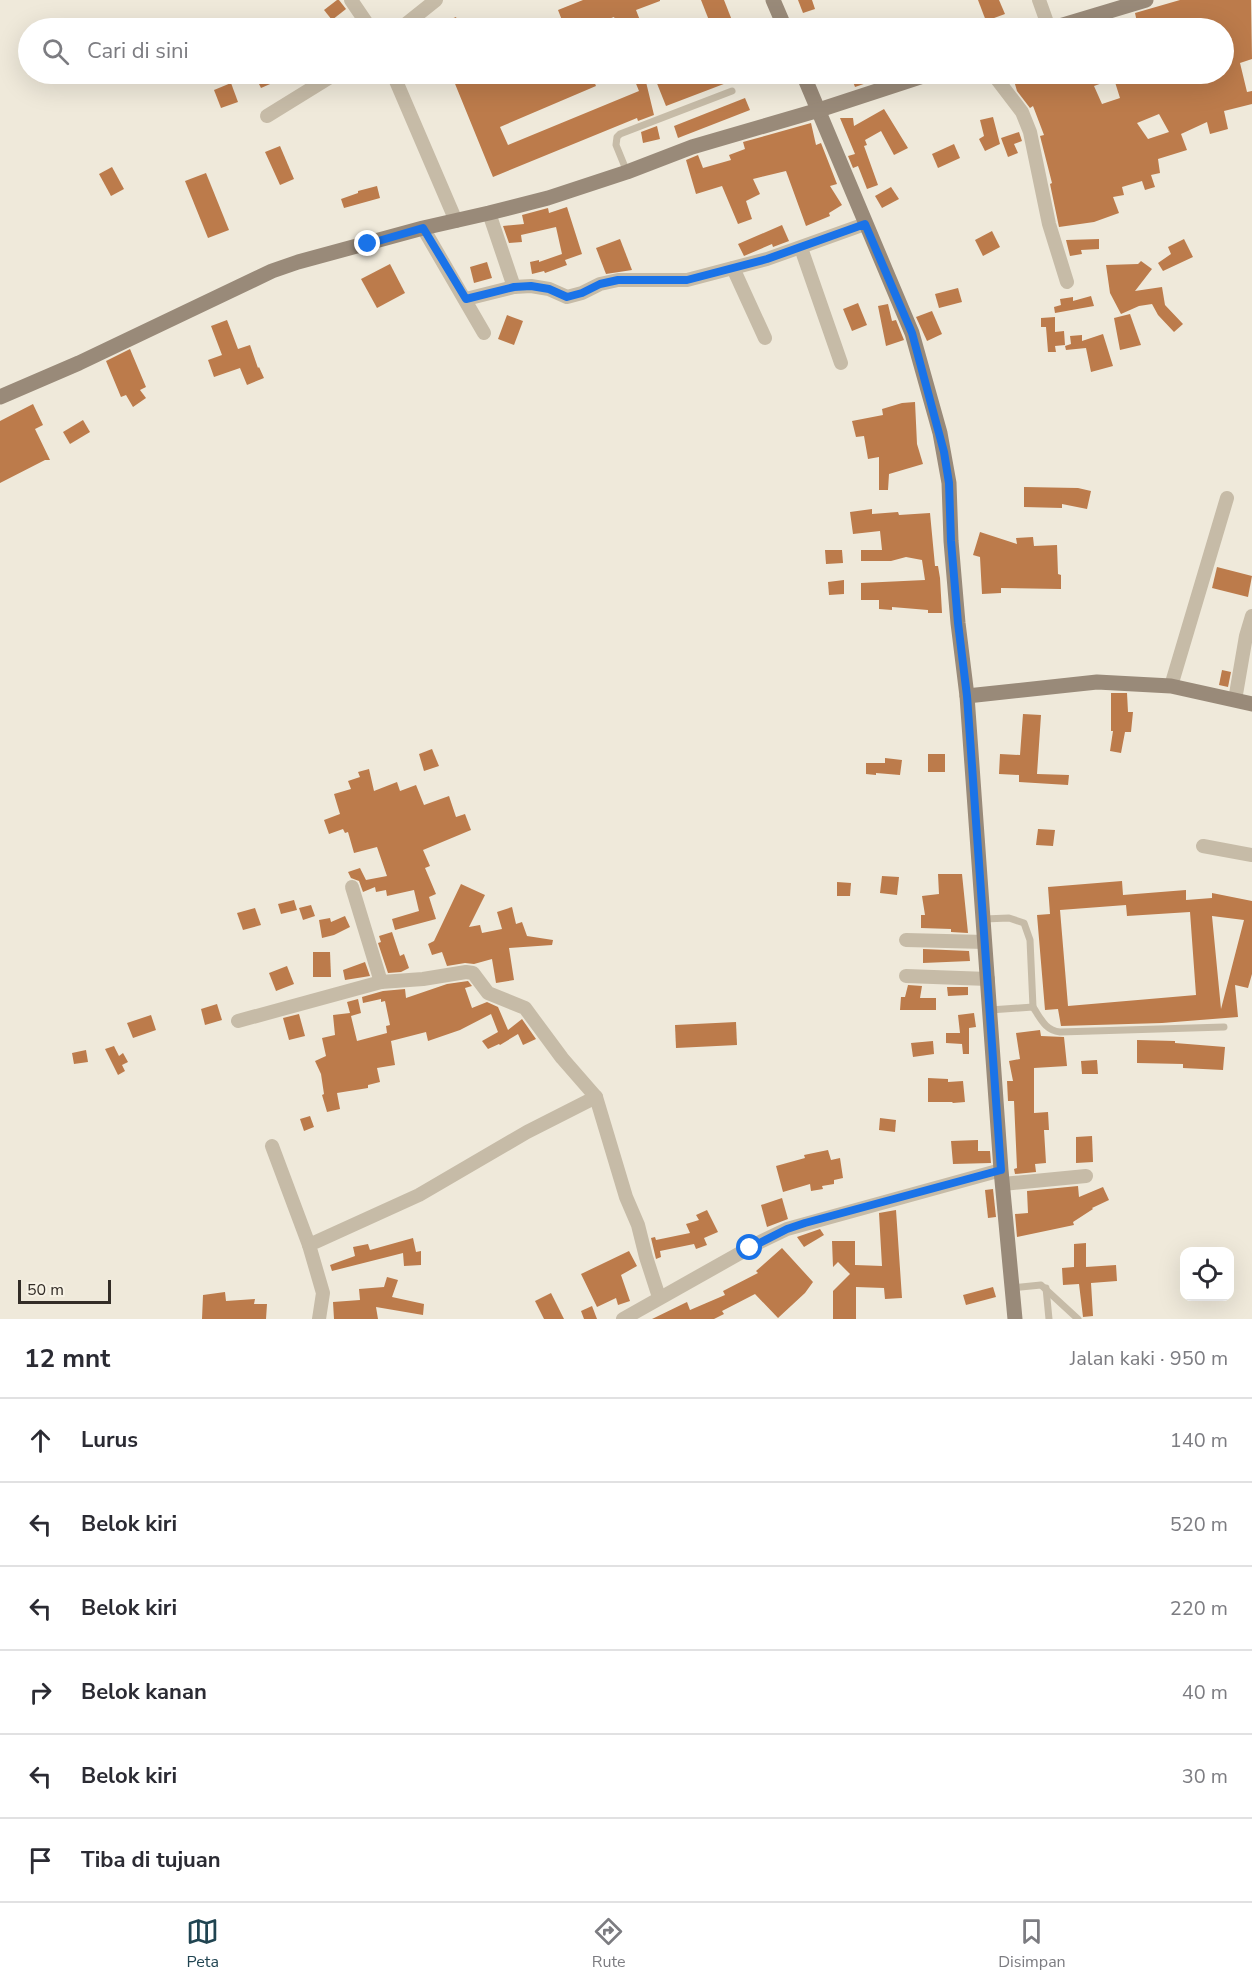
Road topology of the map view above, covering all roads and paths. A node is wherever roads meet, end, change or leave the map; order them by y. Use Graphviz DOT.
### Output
graph roads {
  1 [pos="351,0"];
  2 [pos="436,0"];
  3 [pos="773,0"];
  4 [pos="1039,0"];
  5 [pos="1146,0"];
  6 [pos="363,18"];
  7 [pos="414,18"];
  8 [pos="781,18"];
  9 [pos="1046,18"];
  10 [pos="1079,18"];
  11 [pos="319,84"];
  12 [pos="397,84"];
  13 [pos="808,84"];
  14 [pos="889,84"];
  15 [pos="1001,84"];
  16 [pos="732,91"];
  17 [pos="816,102"];
  18 [pos="267,116"];
  19 [pos="623,164"];
  20 [pos="452,210"];
  21 [pos="489,213"];
  22 [pos="865,224"];
  23 [pos="423,228"];
  24 [pos="801,248"];
  25 [pos="733,268"];
  26 [pos="1067,282"];
  27 [pos="514,287"];
  28 [pos="466,299"];
  29 [pos="484,333"];
  30 [pos="765,338"];
  31 [pos="841,363"];
  32 [pos="0,397"];
  33 [pos="1227,498"];
  34 [pos="1252,616"];
  35 [pos="1172,686"];
  36 [pos="967,696"];
  37 [pos="1235,700"];
  38 [pos="1252,704"];
  39 [pos="1203,846"];
  40 [pos="1252,855"];
  41 [pos="352,887"];
  42 [pos="984,919"];
  43 [pos="906,940"];
  44 [pos="985,942"];
  45 [pos="906,975"];
  46 [pos="988,979"];
  47 [pos="381,982"];
  48 [pos="1033,1007"];
  49 [pos="990,1010"];
  50 [pos="238,1021"];
  51 [pos="1224,1027"];
  52 [pos="596,1097"];
  53 [pos="272,1146"];
  54 [pos="1086,1176"];
  55 [pos="1002,1177"];
  56 [pos="309,1245"];
  57 [pos="1012,1288"];
  58 [pos="1046,1288"];
  59 [pos="659,1297"];
  60 [pos="639,1315"];
  61 [pos="319,1319"];
  62 [pos="622,1319"];
  63 [pos="1015,1319"];
  64 [pos="1049,1319"];
  65 [pos="1078,1319"];
  1 -- 6 [label="street"];
  2 -- 7 [label="street"];
  3 -- 8 [label="street"];
  4 -- 9 [label="street"];
  5 -- 10 [label="street"];
  11 -- 18 [label="street"];
  12 -- 20 [label="street"];
  13 -- 17 [label="street"];
  14 -- 17 [label="street"];
  15 -- 26 [label="street"];
  16 -- 19 [label="lane"];
  17 -- 19 [label="street"];
  17 -- 22 [label="street"];
  19 -- 21 [label="street"];
  20 -- 21 [label="street"];
  20 -- 23 [label="street"];
  21 -- 27 [label="street"];
  22 -- 24 [label="street"];
  22 -- 36 [label="street"];
  23 -- 28 [label="street"];
  23 -- 32 [label="street"];
  24 -- 25 [label="street"];
  24 -- 31 [label="street"];
  25 -- 27 [label="street"];
  25 -- 30 [label="street"];
  27 -- 28 [label="street"];
  28 -- 29 [label="street"];
  33 -- 35 [label="street"];
  34 -- 37 [label="street"];
  35 -- 36 [label="street"];
  35 -- 37 [label="street"];
  36 -- 42 [label="street"];
  37 -- 38 [label="street"];
  39 -- 40 [label="street"];
  41 -- 47 [label="street"];
  42 -- 44 [label="street"];
  42 -- 48 [label="lane"];
  43 -- 44 [label="street"];
  44 -- 46 [label="street"];
  45 -- 46 [label="street"];
  46 -- 49 [label="street"];
  47 -- 50 [label="street"];
  47 -- 52 [label="street"];
  48 -- 49 [label="lane"];
  48 -- 51 [label="lane"];
  49 -- 55 [label="street"];
  52 -- 56 [label="street"];
  52 -- 59 [label="street"];
  53 -- 56 [label="street"];
  54 -- 55 [label="street"];
  55 -- 57 [label="street"];
  55 -- 59 [label="street"];
  56 -- 61 [label="street"];
  57 -- 58 [label="lane"];
  57 -- 63 [label="street"];
  58 -- 64 [label="lane"];
  58 -- 65 [label="lane"];
  59 -- 60 [label="street"];
  60 -- 62 [label="street"];
}
